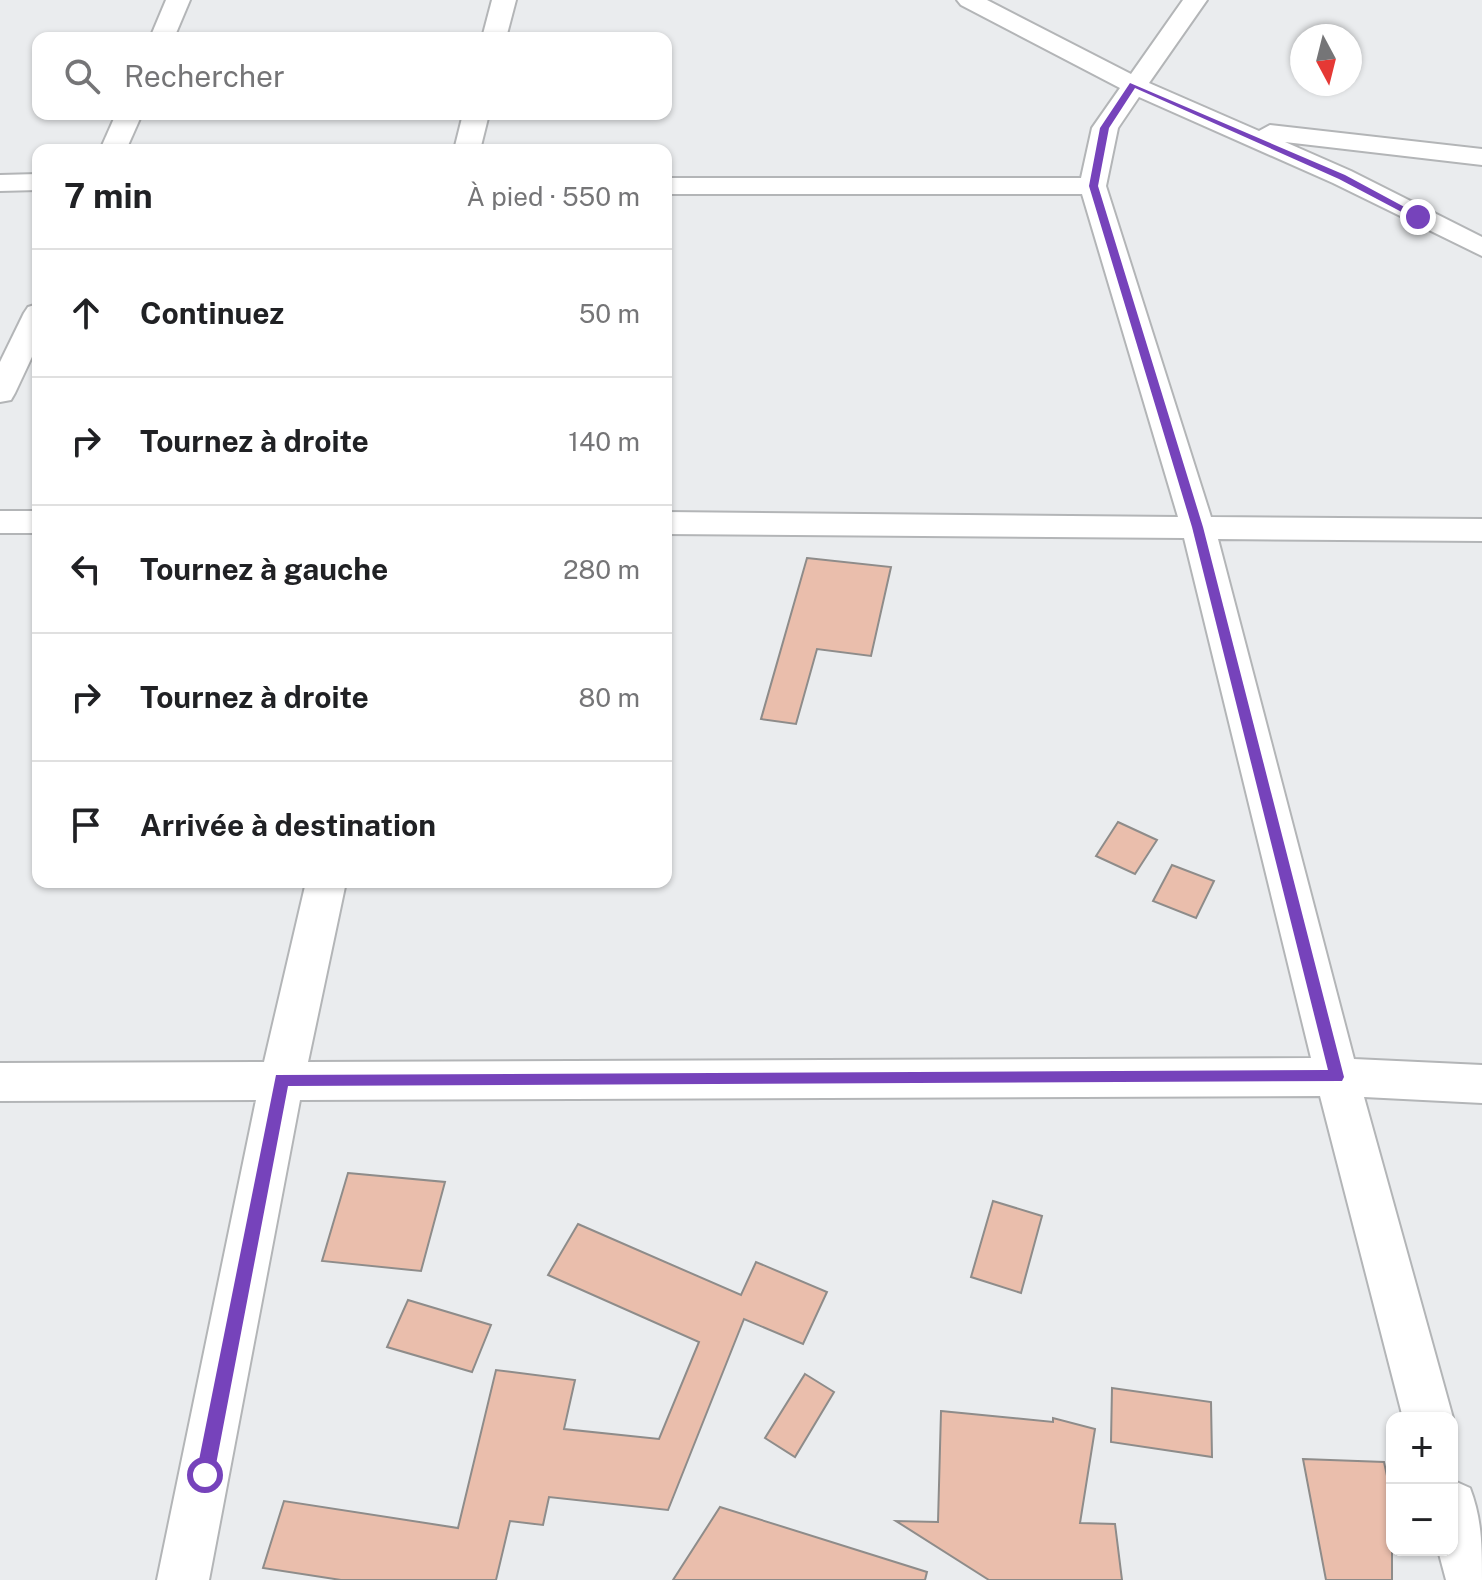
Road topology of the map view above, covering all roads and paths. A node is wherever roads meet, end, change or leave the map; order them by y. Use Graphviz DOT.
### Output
graph roads {
  1 [pos="178,0"];
  2 [pos="504,0"];
  3 [pos="969,0"];
  4 [pos="1195,0"];
  5 [pos="165,32"];
  6 [pos="496,32"];
  7 [pos="1133,85"];
  8 [pos="126,120"];
  9 [pos="474,120"];
  10 [pos="1231,128"];
  11 [pos="116,144"];
  12 [pos="468,144"];
  13 [pos="1482,157"];
  14 [pos="32,182"];
  15 [pos="0,183"];
  16 [pos="672,186"];
  17 [pos="1093,186"];
  18 [pos="1482,248"];
  19 [pos="32,326"];
  20 [pos="0,393"];
  21 [pos="0,522"];
  22 [pos="32,522"];
  23 [pos="672,523"];
  24 [pos="1198,527"];
  25 [pos="1482,530"];
  26 [pos="325,888"];
  27 [pos="1337,1077"];
  28 [pos="282,1080"];
  29 [pos="0,1082"];
  30 [pos="1482,1084"];
  31 [pos="1426,1412"];
  32 [pos="1458,1528"];
  33 [pos="183,1580"];
  34 [pos="1472,1580"];
  1 -- 5 [label="street"];
  2 -- 6 [label="street"];
  3 -- 7 [label="street"];
  4 -- 7 [label="street"];
  7 -- 10 [label="street"];
  7 -- 17 [label="street"];
  8 -- 11 [label="street"];
  9 -- 12 [label="street"];
  10 -- 13 [label="street"];
  10 -- 18 [label="street"];
  14 -- 15 [label="street"];
  16 -- 17 [label="street"];
  17 -- 24 [label="street"];
  19 -- 20 [label="street"];
  21 -- 22 [label="street"];
  23 -- 24 [label="street"];
  24 -- 25 [label="street"];
  24 -- 27 [label="street"];
  26 -- 28 [label="street"];
  27 -- 28 [label="street"];
  27 -- 30 [label="street"];
  27 -- 31 [label="street"];
  28 -- 29 [label="street"];
  28 -- 33 [label="street"];
  32 -- 34 [label="street"];
}
